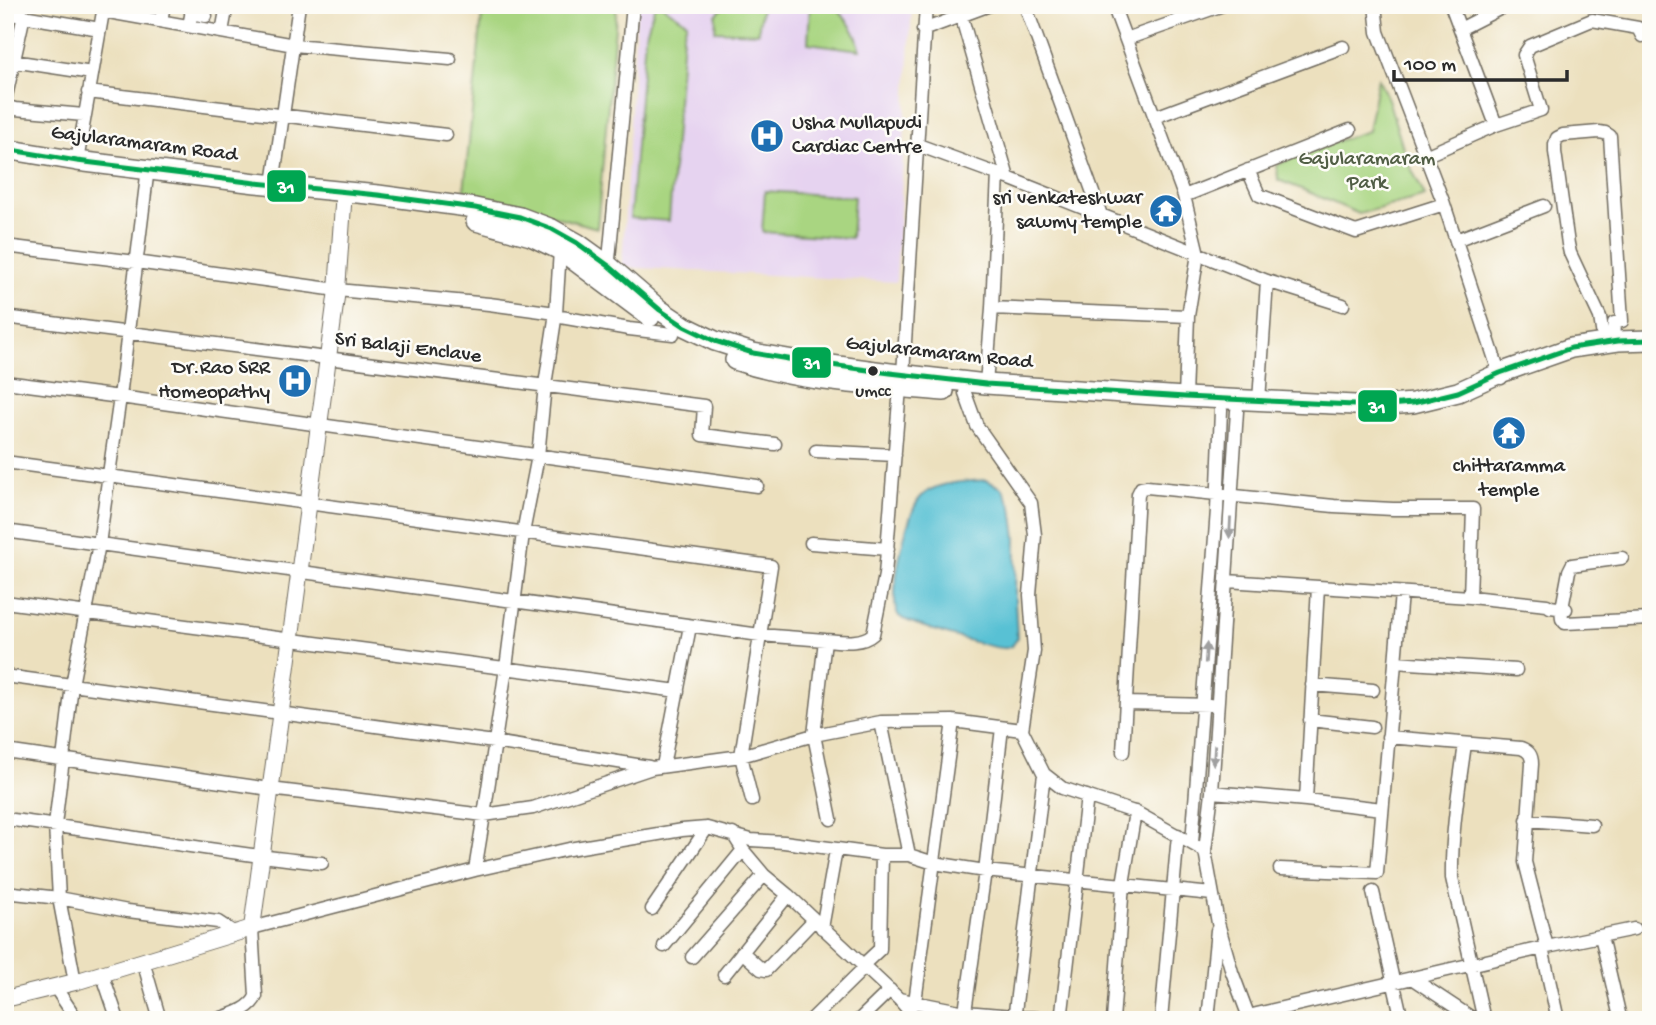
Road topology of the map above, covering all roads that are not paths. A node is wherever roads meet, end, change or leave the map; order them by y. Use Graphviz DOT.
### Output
graph roads {
  1 [pos="227,5"];
  2 [pos="299,5"];
  3 [pos="633,5"];
  4 [pos="926,5"];
  5 [pos="989,5"];
  6 [pos="1026,5"];
  7 [pos="1113,5"];
  8 [pos="1223,5"];
  9 [pos="1375,5"];
  10 [pos="1451,5"];
  11 [pos="1507,5"];
  12 [pos="103,8"];
  13 [pos="5,13"];
  14 [pos="145,13"];
  15 [pos="24,15"];
  16 [pos="961,15"];
  17 [pos="196,18"];
  18 [pos="100,29"];
  19 [pos="1460,29"];
  20 [pos="923,30"];
  21 [pos="222,32"];
  22 [pos="1642,36"];
  23 [pos="1126,39"];
  24 [pos="293,45"];
  25 [pos="1343,47"];
  26 [pos="450,59"];
  27 [pos="9,61"];
  28 [pos="92,73"];
  29 [pos="88,92"];
  30 [pos="5,104"];
  31 [pos="84,115"];
  32 [pos="283,116"];
  33 [pos="1155,117"];
  34 [pos="1496,125"];
  35 [pos="1350,130"];
  36 [pos="446,135"];
  37 [pos="918,145"];
  38 [pos="5,149"];
  39 [pos="1425,156"];
  40 [pos="5,157"];
  41 [pos="77,160"];
  42 [pos="1248,170"];
  43 [pos="147,176"];
  44 [pos="1003,176"];
  45 [pos="273,184"];
  46 [pos="344,196"];
  47 [pos="1184,196"];
  48 [pos="1444,204"];
  49 [pos="1544,206"];
  50 [pos="1101,215"];
  51 [pos="1455,240"];
  52 [pos="5,246"];
  53 [pos="560,250"];
  54 [pos="1198,254"];
  55 [pos="136,262"];
  56 [pos="607,275"];
  57 [pos="1267,281"];
  58 [pos="337,290"];
  59 [pos="1343,304"];
  60 [pos="992,307"];
  61 [pos="556,314"];
  62 [pos="1188,316"];
  63 [pos="5,317"];
  64 [pos="128,332"];
  65 [pos="673,334"];
  66 [pos="1608,335"];
  67 [pos="1651,340"];
  68 [pos="1651,350"];
  69 [pos="328,358"];
  70 [pos="1501,378"];
  71 [pos="902,381"];
  72 [pos="5,382"];
  73 [pos="986,384"];
  74 [pos="545,385"];
  75 [pos="965,393"];
  76 [pos="120,397"];
  77 [pos="1185,397"];
  78 [pos="1259,401"];
  79 [pos="1229,410"];
  80 [pos="319,425"];
  81 [pos="775,444"];
  82 [pos="816,451"];
  83 [pos="895,455"];
  84 [pos="538,456"];
  85 [pos="5,462"];
  86 [pos="108,476"];
  87 [pos="757,486"];
  88 [pos="1217,495"];
  89 [pos="1231,496"];
  90 [pos="309,503"];
  91 [pos="5,531"];
  92 [pos="523,533"];
  93 [pos="811,543"];
  94 [pos="99,544"];
  95 [pos="888,549"];
  96 [pos="1622,558"];
  97 [pos="299,572"];
  98 [pos="1227,581"];
  99 [pos="1318,587"];
  100 [pos="1401,593"];
  101 [pos="1470,597"];
  102 [pos="5,602"];
  103 [pos="515,602"];
  104 [pos="1564,606"];
  105 [pos="86,613"];
  106 [pos="1651,619"];
  107 [pos="690,626"];
  108 [pos="760,635"];
  109 [pos="290,640"];
  110 [pos="825,640"];
  111 [pos="1395,662"];
  112 [pos="506,668"];
  113 [pos="1516,670"];
  114 [pos="5,676"];
  115 [pos="72,685"];
  116 [pos="1312,685"];
  117 [pos="1373,690"];
  118 [pos="678,691"];
  119 [pos="1126,703"];
  120 [pos="1203,704"];
  121 [pos="1218,705"];
  122 [pos="281,713"];
  123 [pos="1310,720"];
  124 [pos="953,721"];
  125 [pos="881,722"];
  126 [pos="1372,727"];
  127 [pos="1002,728"];
  128 [pos="1022,730"];
  129 [pos="814,735"];
  130 [pos="1388,737"];
  131 [pos="494,742"];
  132 [pos="1465,744"];
  133 [pos="5,751"];
  134 [pos="1123,752"];
  135 [pos="741,756"];
  136 [pos="62,759"];
  137 [pos="658,767"];
  138 [pos="1044,774"];
  139 [pos="270,789"];
  140 [pos="1212,792"];
  141 [pos="1087,796"];
  142 [pos="752,800"];
  143 [pos="1306,800"];
  144 [pos="1382,810"];
  145 [pos="1135,812"];
  146 [pos="484,815"];
  147 [pos="831,819"];
  148 [pos="5,820"];
  149 [pos="1527,820"];
  150 [pos="55,825"];
  151 [pos="1592,825"];
  152 [pos="707,828"];
  153 [pos="733,834"];
  154 [pos="1178,835"];
  155 [pos="1192,843"];
  156 [pos="743,850"];
  157 [pos="836,850"];
  158 [pos="1205,851"];
  159 [pos="882,855"];
  160 [pos="909,855"];
  161 [pos="263,858"];
  162 [pos="322,863"];
  163 [pos="934,863"];
  164 [pos="1280,869"];
  165 [pos="475,870"];
  166 [pos="985,871"];
  167 [pos="764,875"];
  168 [pos="1031,876"];
  169 [pos="1076,879"];
  170 [pos="1123,884"];
  171 [pos="1174,889"];
  172 [pos="5,892"];
  173 [pos="1373,892"];
  174 [pos="1212,894"];
  175 [pos="788,895"];
  176 [pos="59,898"];
  177 [pos="652,909"];
  178 [pos="1217,923"];
  179 [pos="818,924"];
  180 [pos="253,928"];
  181 [pos="1634,929"];
  182 [pos="235,933"];
  183 [pos="1601,936"];
  184 [pos="664,946"];
  185 [pos="1545,947"];
  186 [pos="742,952"];
  187 [pos="692,957"];
  188 [pos="143,961"];
  189 [pos="1472,965"];
  190 [pos="864,966"];
  191 [pos="102,973"];
  192 [pos="724,975"];
  193 [pos="1413,979"];
  194 [pos="75,982"];
  195 [pos="1394,982"];
  196 [pos="55,986"];
  197 [pos="895,994"];
  198 [pos="5,999"];
  199 [pos="1619,1013"];
  200 [pos="912,1014"];
  201 [pos="964,1016"];
  202 [pos="1014,1018"];
  203 [pos="1249,1018"];
  204 [pos="77,1020"];
  205 [pos="118,1020"];
  206 [pos="160,1020"];
  207 [pos="216,1020"];
  208 [pos="811,1020"];
  209 [pos="859,1020"];
  210 [pos="1113,1020"];
  211 [pos="1161,1020"];
  212 [pos="1208,1020"];
  213 [pos="1402,1020"];
  214 [pos="1475,1020"];
  215 [pos="1484,1020"];
  216 [pos="1558,1020"];
  1 -- 21 [label="street"];
  2 -- 24 [label="street"];
  3 -- 56 [label="street"];
  4 -- 20 [label="street"];
  5 -- 16 [label="street"];
  6 -- 50 [label="street"];
  7 -- 23 [label="street"];
  8 -- 23 [label="street"];
  9 -- 39 [label="street"];
  10 -- 19 [label="street"];
  11 -- 19 [label="street"];
  12 -- 14 [label="street"];
  12 -- 18 [label="street"];
  13 -- 15 [label="street"];
  14 -- 17 [label="street"];
  15 -- 18 [label="street"];
  15 -- 27 [label="street"];
  16 -- 20 [label="street"];
  16 -- 44 [label="street"];
  17 -- 21 [label="street"];
  18 -- 28 [label="street"];
  19 -- 34 [label="street"];
  20 -- 37 [label="street"];
  21 -- 24 [label="street"];
  22 -- 34 [label="street"];
  23 -- 33 [label="street"];
  24 -- 26 [label="street"];
  24 -- 32 [label="street"];
  25 -- 33 [label="street"];
  27 -- 28 [label="street"];
  27 -- 30 [label="street"];
  28 -- 29 [label="street"];
  29 -- 31 [label="street"];
  29 -- 32 [label="street"];
  30 -- 31 [label="street"];
  31 -- 41 [label="street"];
  32 -- 36 [label="street"];
  32 -- 45 [label="street"];
  33 -- 47 [label="street"];
  34 -- 39 [label="street"];
  35 -- 42 [label="street"];
  37 -- 44 [label="street"];
  37 -- 71 [label="street"];
  38 -- 41 [label="main road, Gajularamaram Road"];
  39 -- 48 [label="street"];
  40 -- 43 [label="main road, Gajularamaram Road"];
  41 -- 45 [label="main road, Gajularamaram Road"];
  42 -- 47 [label="street"];
  42 -- 48 [label="street"];
  43 -- 46 [label="main road, Gajularamaram Road"];
  43 -- 55 [label="street"];
  44 -- 50 [label="street"];
  44 -- 60 [label="street"];
  45 -- 46 [label="main road, Gajularamaram Road"];
  46 -- 53 [label="main road, Gajularamaram Road"];
  46 -- 56 [label="main road, Gajularamaram Road"];
  46 -- 58 [label="street"];
  47 -- 54 [label="street"];
  48 -- 51 [label="street"];
  49 -- 51 [label="street"];
  50 -- 54 [label="street"];
  51 -- 70 [label="street"];
  52 -- 55 [label="street"];
  53 -- 56 [label="main road, Gajularamaram Road"];
  53 -- 61 [label="street"];
  54 -- 57 [label="street"];
  54 -- 62 [label="street"];
  55 -- 58 [label="street"];
  55 -- 64 [label="street"];
  56 -- 65 [label="main road, Gajularamaram Road"];
  56 -- 71 [label="main road, Gajularamaram Road"];
  57 -- 59 [label="street"];
  57 -- 78 [label="street"];
  58 -- 61 [label="street"];
  58 -- 69 [label="street"];
  60 -- 62 [label="street"];
  60 -- 73 [label="street"];
  61 -- 65 [label="street"];
  61 -- 74 [label="street"];
  62 -- 77 [label="street"];
  63 -- 64 [label="street, Sri Balaji Enclave"];
  64 -- 69 [label="street, Sri Balaji Enclave"];
  64 -- 76 [label="street"];
  65 -- 71 [label="main road, Gajularamaram Road"];
  66 -- 66 [label="street"];
  66 -- 67 [label="main road, Gajularamaram Road"];
  66 -- 70 [label="main road, Gajularamaram Road"];
  68 -- 70 [label="main road, Gajularamaram Road"];
  69 -- 74 [label="street, Sri Balaji Enclave"];
  69 -- 80 [label="street"];
  70 -- 78 [label="main road, Gajularamaram Road"];
  70 -- 79 [label="main road, Gajularamaram Road"];
  71 -- 73 [label="main road, Gajularamaram Road"];
  71 -- 75 [label="main road, Gajularamaram Road"];
  71 -- 83 [label="street"];
  72 -- 76 [label="street"];
  73 -- 77 [label="main road, Gajularamaram Road"];
  74 -- 81 [label="street, Sri Balaji Enclave"];
  74 -- 84 [label="street"];
  75 -- 79 [label="main road, Gajularamaram Road"];
  75 -- 128 [label="street"];
  76 -- 80 [label="street"];
  76 -- 86 [label="street"];
  77 -- 78 [label="main road, Gajularamaram Road"];
  79 -- 88 [label="street"];
  79 -- 89 [label="street"];
  80 -- 84 [label="street"];
  80 -- 90 [label="street"];
  82 -- 83 [label="street"];
  83 -- 95 [label="street"];
  84 -- 87 [label="street"];
  84 -- 92 [label="street"];
  85 -- 86 [label="street"];
  86 -- 90 [label="street"];
  86 -- 94 [label="street"];
  88 -- 89 [label="street"];
  88 -- 119 [label="street"];
  120 -- 88 [label="street, one-way"];
  89 -- 98 [label="street, one-way"];
  89 -- 101 [label="street"];
  90 -- 92 [label="street"];
  90 -- 97 [label="street"];
  91 -- 94 [label="street"];
  92 -- 103 [label="street"];
  92 -- 108 [label="street"];
  93 -- 95 [label="street"];
  94 -- 97 [label="street"];
  94 -- 105 [label="street"];
  95 -- 110 [label="street"];
  96 -- 104 [label="street"];
  97 -- 103 [label="street"];
  97 -- 109 [label="street"];
  98 -- 99 [label="street"];
  98 -- 121 [label="street"];
  99 -- 100 [label="street"];
  99 -- 116 [label="street"];
  100 -- 101 [label="street"];
  100 -- 111 [label="street"];
  101 -- 104 [label="street"];
  102 -- 105 [label="street"];
  103 -- 107 [label="street"];
  103 -- 112 [label="street"];
  104 -- 106 [label="street"];
  105 -- 109 [label="street"];
  105 -- 115 [label="street"];
  107 -- 108 [label="street"];
  107 -- 118 [label="street"];
  108 -- 110 [label="street"];
  108 -- 135 [label="street"];
  109 -- 112 [label="street"];
  109 -- 122 [label="street"];
  110 -- 129 [label="street"];
  111 -- 113 [label="street"];
  111 -- 130 [label="street"];
  112 -- 118 [label="street"];
  112 -- 131 [label="street"];
  114 -- 115 [label="street"];
  115 -- 122 [label="street"];
  115 -- 136 [label="street"];
  116 -- 117 [label="street"];
  116 -- 123 [label="street"];
  118 -- 137 [label="street"];
  119 -- 120 [label="street"];
  119 -- 134 [label="street"];
  120 -- 121 [label="street"];
  120 -- 155 [label="street"];
  121 -- 140 [label="street, one-way"];
  122 -- 131 [label="street"];
  122 -- 139 [label="street"];
  123 -- 126 [label="street"];
  123 -- 143 [label="street"];
  124 -- 125 [label="street"];
  124 -- 127 [label="street"];
  124 -- 163 [label="street"];
  125 -- 129 [label="street"];
  125 -- 160 [label="street"];
  127 -- 128 [label="street"];
  127 -- 166 [label="street"];
  128 -- 138 [label="street"];
  129 -- 135 [label="street"];
  129 -- 147 [label="street"];
  130 -- 132 [label="street"];
  130 -- 144 [label="street"];
  131 -- 137 [label="street"];
  131 -- 146 [label="street"];
  132 -- 149 [label="street"];
  132 -- 189 [label="street"];
  133 -- 136 [label="street"];
  135 -- 137 [label="street"];
  135 -- 142 [label="street"];
  136 -- 139 [label="street"];
  136 -- 150 [label="street"];
  137 -- 146 [label="street"];
  138 -- 141 [label="street"];
  138 -- 168 [label="street"];
  139 -- 146 [label="street"];
  139 -- 161 [label="street"];
  140 -- 143 [label="street"];
  140 -- 158 [label="street"];
  141 -- 145 [label="street"];
  141 -- 169 [label="street"];
  143 -- 144 [label="street"];
  144 -- 164 [label="street"];
  145 -- 154 [label="street"];
  145 -- 170 [label="street"];
  146 -- 165 [label="street"];
  148 -- 150 [label="street"];
  149 -- 151 [label="street"];
  149 -- 185 [label="street"];
  150 -- 161 [label="street"];
  150 -- 176 [label="street"];
  152 -- 153 [label="street"];
  152 -- 165 [label="street"];
  152 -- 177 [label="street"];
  153 -- 156 [label="street"];
  153 -- 157 [label="street"];
  154 -- 155 [label="street"];
  154 -- 171 [label="street"];
  155 -- 158 [label="street"];
  156 -- 167 [label="street"];
  156 -- 184 [label="street"];
  157 -- 159 [label="street"];
  157 -- 179 [label="street"];
  158 -- 174 [label="street"];
  159 -- 160 [label="street"];
  159 -- 190 [label="street"];
  160 -- 163 [label="street"];
  161 -- 162 [label="street"];
  161 -- 180 [label="street"];
  163 -- 166 [label="street"];
  163 -- 200 [label="street"];
  165 -- 180 [label="street"];
  166 -- 168 [label="street"];
  166 -- 201 [label="street"];
  167 -- 175 [label="street"];
  167 -- 187 [label="street"];
  168 -- 169 [label="street"];
  168 -- 202 [label="street"];
  169 -- 170 [label="street"];
  169 -- 202 [label="street"];
  170 -- 171 [label="street"];
  170 -- 210 [label="street"];
  171 -- 174 [label="street"];
  171 -- 211 [label="street"];
  172 -- 176 [label="street"];
  173 -- 195 [label="street"];
  174 -- 178 [label="street"];
  175 -- 179 [label="street"];
  175 -- 186 [label="street"];
  176 -- 182 [label="street"];
  176 -- 194 [label="street"];
  178 -- 203 [label="street"];
  178 -- 212 [label="street"];
  179 -- 186 [label="street"];
  179 -- 190 [label="street"];
  180 -- 182 [label="street"];
  180 -- 207 [label="street"];
  181 -- 183 [label="street"];
  182 -- 188 [label="street"];
  183 -- 185 [label="street"];
  183 -- 199 [label="street"];
  185 -- 189 [label="street"];
  185 -- 216 [label="street"];
  186 -- 192 [label="street"];
  188 -- 191 [label="street"];
  188 -- 206 [label="street"];
  189 -- 193 [label="street"];
  189 -- 215 [label="street"];
  190 -- 197 [label="street"];
  190 -- 208 [label="street"];
  191 -- 194 [label="street"];
  191 -- 205 [label="street"];
  193 -- 195 [label="street"];
  193 -- 214 [label="street"];
  194 -- 196 [label="street"];
  195 -- 203 [label="street"];
  195 -- 213 [label="street"];
  196 -- 198 [label="street"];
  196 -- 204 [label="street"];
  197 -- 200 [label="street"];
  197 -- 209 [label="street"];
  200 -- 201 [label="street"];
  201 -- 202 [label="street"];
}
